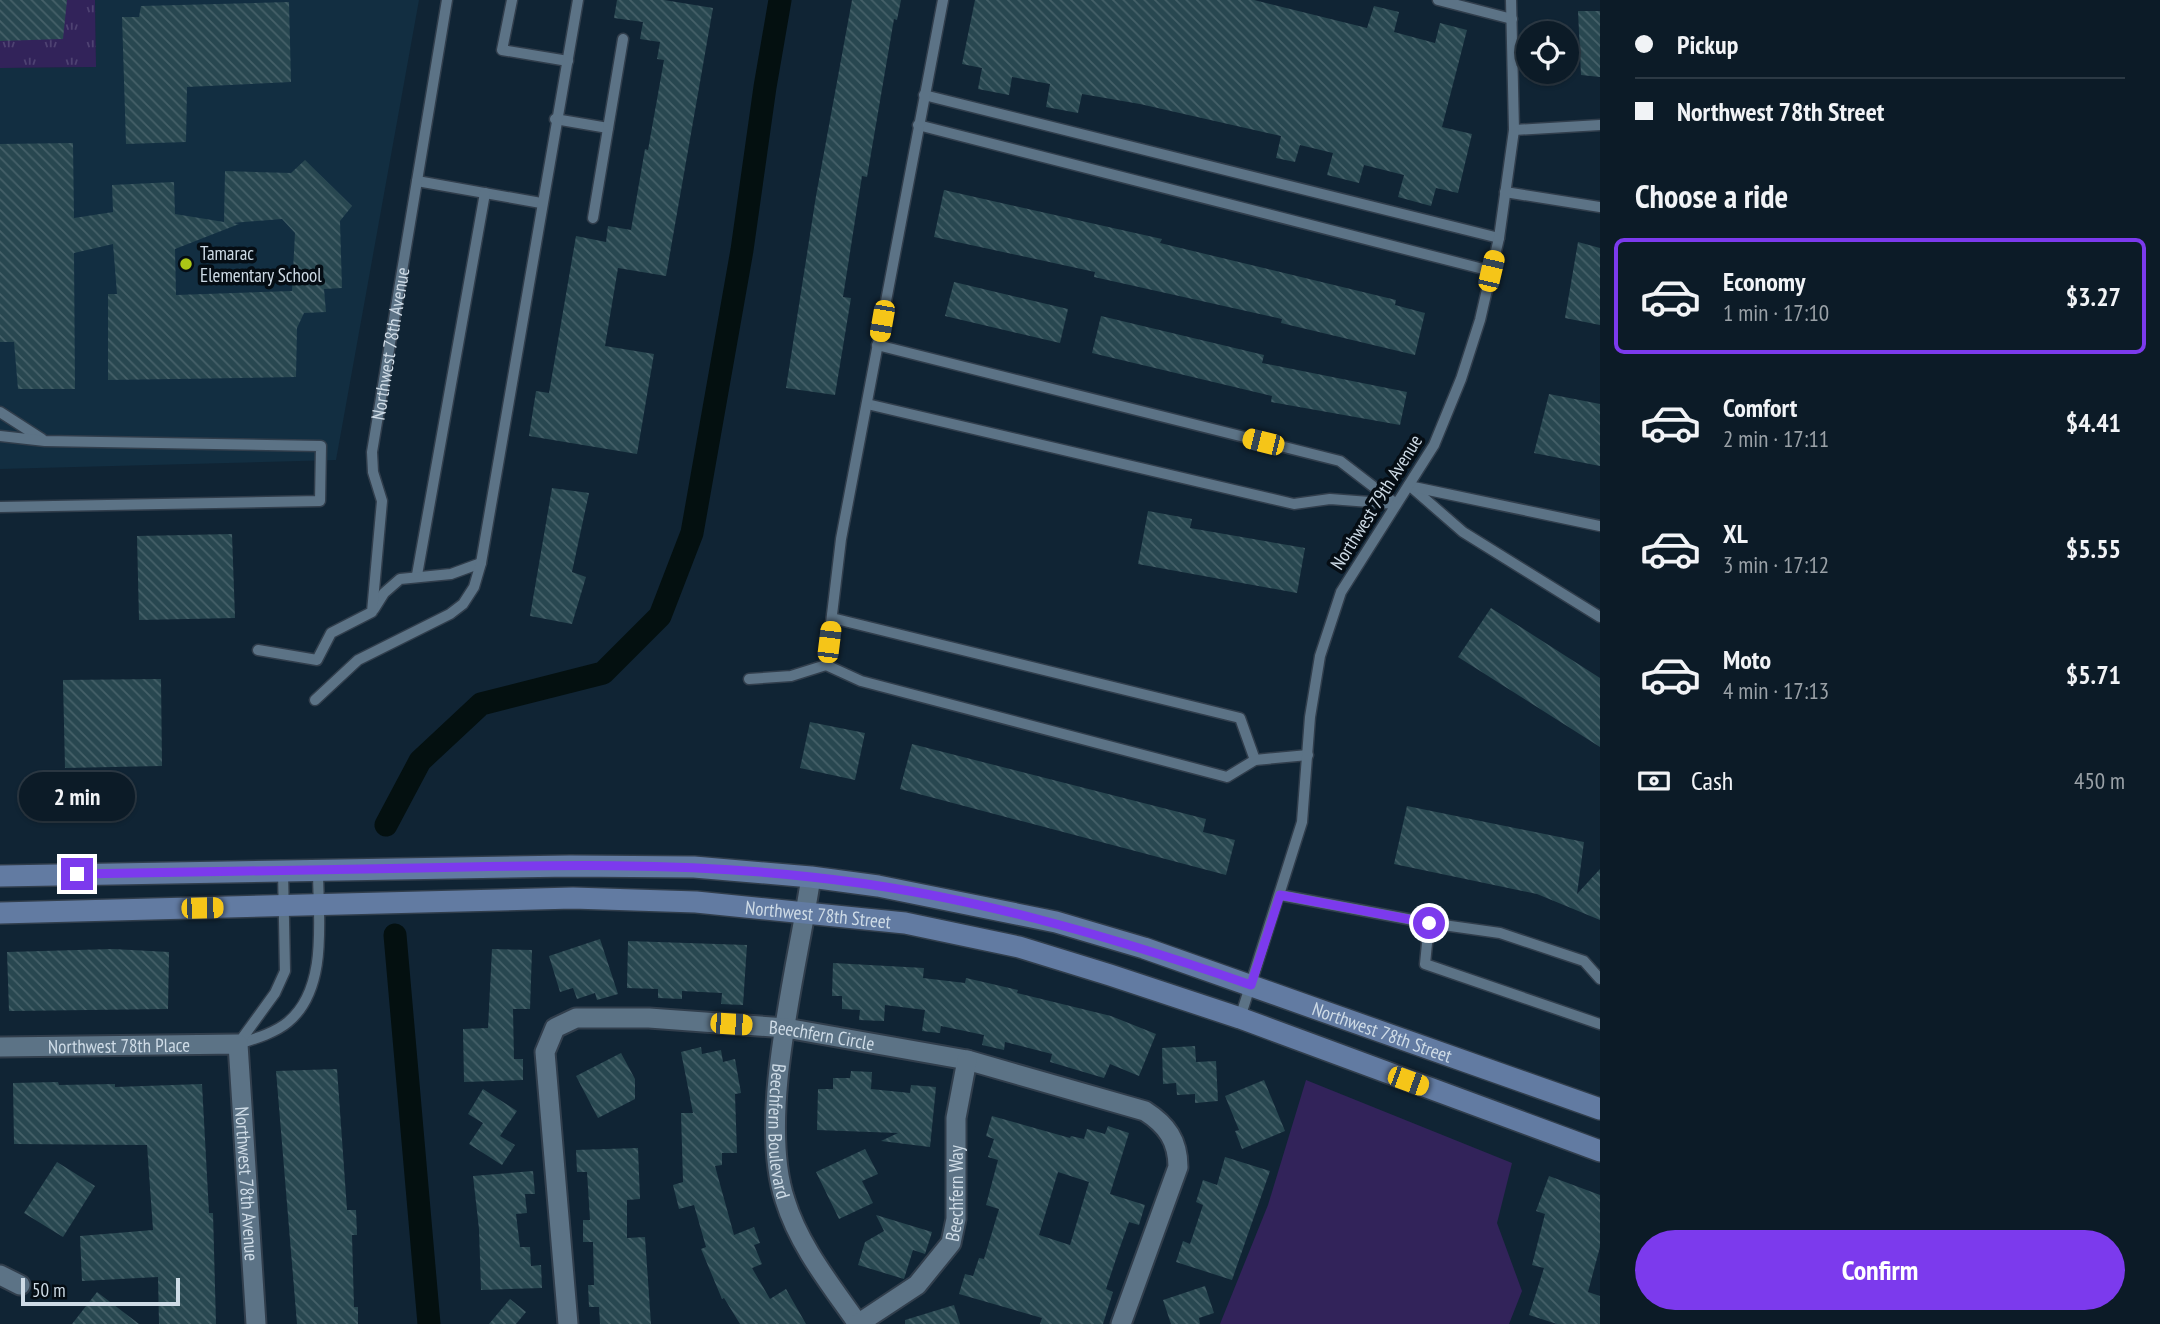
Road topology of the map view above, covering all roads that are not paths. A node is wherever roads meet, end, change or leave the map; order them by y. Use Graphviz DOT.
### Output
graph roads {
  1 [pos="447,0"];
  2 [pos="512,0"];
  3 [pos="578,0"];
  4 [pos="943,0"];
  5 [pos="1438,0"];
  6 [pos="1511,0"];
  7 [pos="1512,19"];
  8 [pos="623,39"];
  9 [pos="568,61"];
  10 [pos="924,95"];
  11 [pos="555,119"];
  12 [pos="918,125"];
  13 [pos="1600,125"];
  14 [pos="608,128"];
  15 [pos="1514,130"];
  16 [pos="417,181"];
  17 [pos="1505,192"];
  18 [pos="485,193"];
  19 [pos="541,203"];
  20 [pos="1600,207"];
  21 [pos="593,218"];
  22 [pos="1499,238"];
  23 [pos="1491,271"];
  24 [pos="877,345"];
  25 [pos="867,404"];
  26 [pos="0,412"];
  27 [pos="0,436"];
  28 [pos="46,442"];
  29 [pos="1409,485"];
  30 [pos="1396,504"];
  31 [pos="0,507"];
  32 [pos="1600,526"];
  33 [pos="481,564"];
  34 [pos="417,575"];
  35 [pos="372,612"];
  36 [pos="1600,617"];
  37 [pos="832,618"];
  38 [pos="258,650"];
  39 [pos="826,665"];
  40 [pos="749,679"];
  41 [pos="316,700"];
  42 [pos="1308,755"];
  43 [pos="1255,760"];
  44 [pos="318,870"];
  45 [pos="283,871"];
  46 [pos="0,876"];
  47 [pos="811,877"];
  48 [pos="1280,895"];
  49 [pos="284,905"];
  50 [pos="318,905"];
  51 [pos="806,911"];
  52 [pos="0,913"];
  53 [pos="1429,923"];
  54 [pos="1600,979"];
  55 [pos="1251,985"];
  56 [pos="1240,1018"];
  57 [pos="1600,1024"];
  58 [pos="786,1028"];
  59 [pos="237,1044"];
  60 [pos="0,1047"];
  61 [pos="967,1060"];
  62 [pos="1600,1109"];
  63 [pos="1600,1151"];
  64 [pos="0,1275"];
  65 [pos="20,1285"];
  66 [pos="256,1324"];
  67 [pos="568,1324"];
  68 [pos="858,1324"];
  69 [pos="1121,1324"];
  1 -- 16 [label="lane, Northwest 78th Avenue"];
  2 -- 9 [label="lane"];
  3 -- 9 [label="lane"];
  4 -- 10 [label="lane"];
  5 -- 7 [label="lane"];
  6 -- 7 [label="lane, Northwest 79th Avenue"];
  7 -- 15 [label="lane, Northwest 79th Avenue"];
  8 -- 14 [label="lane"];
  9 -- 11 [label="lane"];
  10 -- 12 [label="lane"];
  10 -- 22 [label="lane"];
  11 -- 14 [label="lane"];
  11 -- 19 [label="lane"];
  12 -- 23 [label="lane"];
  12 -- 24 [label="lane"];
  13 -- 15 [label="lane"];
  14 -- 21 [label="lane"];
  15 -- 17 [label="lane, Northwest 79th Avenue"];
  16 -- 18 [label="lane"];
  16 -- 35 [label="lane, Northwest 78th Avenue"];
  17 -- 20 [label="lane"];
  17 -- 22 [label="lane, Northwest 79th Avenue"];
  18 -- 19 [label="lane"];
  18 -- 34 [label="lane"];
  19 -- 33 [label="lane"];
  22 -- 23 [label="lane, Northwest 79th Avenue"];
  23 -- 29 [label="lane, Northwest 79th Avenue"];
  24 -- 25 [label="lane"];
  24 -- 30 [label="lane"];
  25 -- 30 [label="lane"];
  25 -- 37 [label="lane"];
  26 -- 28 [label="lane"];
  27 -- 28 [label="lane"];
  28 -- 31 [label="lane"];
  29 -- 30 [label="lane, Northwest 79th Avenue"];
  29 -- 32 [label="lane"];
  29 -- 36 [label="lane"];
  30 -- 42 [label="lane, Northwest 79th Avenue"];
  33 -- 34 [label="lane"];
  33 -- 41 [label="lane"];
  34 -- 35 [label="lane"];
  35 -- 38 [label="lane"];
  37 -- 39 [label="lane"];
  37 -- 43 [label="lane"];
  39 -- 40 [label="lane"];
  39 -- 43 [label="lane"];
  42 -- 43 [label="lane"];
  42 -- 48 [label="lane, Northwest 79th Avenue"];
  44 -- 45 [label="street, Northwest 78th Street"];
  44 -- 47 [label="street, Northwest 78th Street"];
  44 -- 50 [label="lane"];
  45 -- 46 [label="street, Northwest 78th Street"];
  45 -- 49 [label="lane"];
  47 -- 51 [label="street, Beechfern Boulevard"];
  47 -- 55 [label="street, Northwest 78th Street"];
  48 -- 53 [label="lane"];
  48 -- 55 [label="lane, Northwest 79th Avenue"];
  49 -- 50 [label="street, Northwest 78th Street"];
  49 -- 52 [label="street, Northwest 78th Street"];
  49 -- 59 [label="lane"];
  50 -- 51 [label="street, Northwest 78th Street"];
  50 -- 59 [label="lane"];
  51 -- 56 [label="street, Northwest 78th Street"];
  51 -- 58 [label="street, Beechfern Boulevard"];
  53 -- 54 [label="lane"];
  53 -- 57 [label="lane"];
  55 -- 56 [label="lane, Northwest 79th Avenue"];
  55 -- 62 [label="street, Northwest 78th Street"];
  56 -- 63 [label="street, Northwest 78th Street"];
  58 -- 61 [label="street, Beechfern Circle"];
  58 -- 67 [label="street, Beechfern Circle"];
  58 -- 68 [label="street, Beechfern Boulevard"];
  59 -- 60 [label="street, Northwest 78th Place"];
  59 -- 66 [label="street, Northwest 78th Avenue"];
  61 -- 68 [label="street, Beechfern Way"];
  61 -- 69 [label="street, Beechfern Circle"];
  64 -- 65 [label="street"];
}
